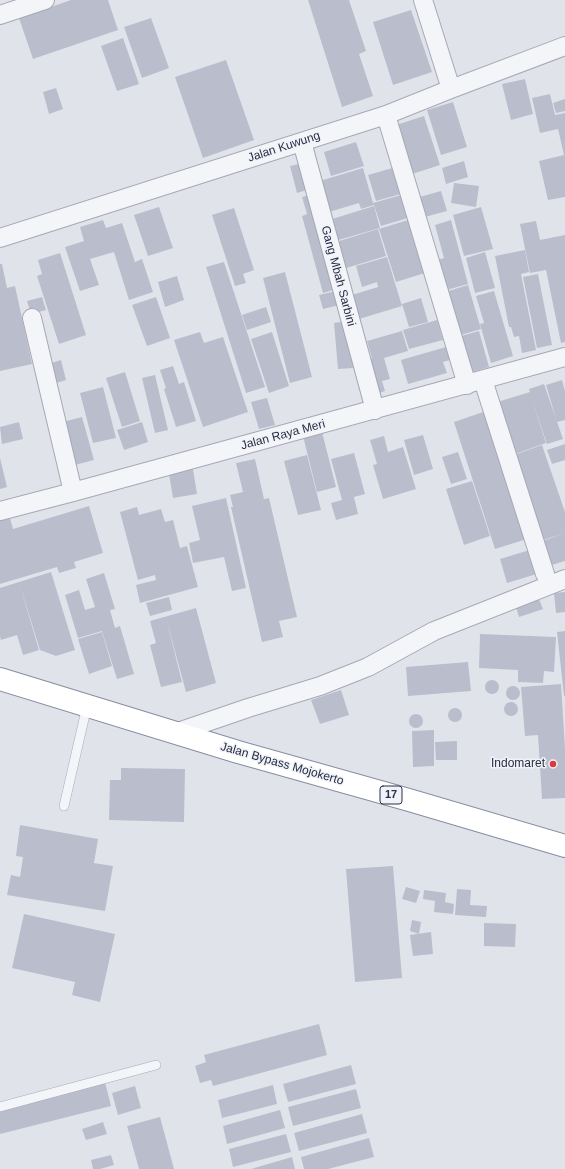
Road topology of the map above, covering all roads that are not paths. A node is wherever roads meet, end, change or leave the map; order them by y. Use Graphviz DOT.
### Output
graph roads {
  1 [pos="45,0"];
  2 [pos="423,0"];
  3 [pos="0,15"];
  4 [pos="565,46"];
  5 [pos="451,89"];
  6 [pos="386,115"];
  7 [pos="302,142"];
  8 [pos="0,238"];
  9 [pos="32,318"];
  10 [pos="565,357"];
  11 [pos="475,382"];
  12 [pos="375,410"];
  13 [pos="73,492"];
  14 [pos="0,511"];
  15 [pos="545,574"];
  16 [pos="565,579"];
  17 [pos="0,679"];
  18 [pos="87,706"];
  19 [pos="175,733"];
  20 [pos="64,806"];
  21 [pos="565,846"];
  22 [pos="156,1066"];
  23 [pos="0,1107"];
  1 -- 3 [label="street"];
  2 -- 5 [label="street"];
  4 -- 5 [label="street, Jalan Kuwung"];
  5 -- 6 [label="street, Jalan Kuwung"];
  6 -- 7 [label="street, Jalan Kuwung"];
  6 -- 11 [label="street"];
  7 -- 8 [label="street, Jalan Kuwung"];
  7 -- 12 [label="street, Gang Mbah Sarbini"];
  9 -- 13 [label="street"];
  10 -- 11 [label="street, Jalan Raya Meri"];
  11 -- 12 [label="street, Jalan Raya Meri"];
  11 -- 15 [label="street"];
  12 -- 13 [label="street, Jalan Raya Meri"];
  13 -- 14 [label="street, Jalan Raya Meri"];
  16 -- 19 [label="street"];
  17 -- 18 [label="highway, Jalan Bypass Mojokerto / 17"];
  18 -- 19 [label="highway, Jalan Bypass Mojokerto / 17"];
  18 -- 20 [label="lane"];
  19 -- 21 [label="highway, Jalan Bypass Mojokerto / 17"];
  22 -- 23 [label="lane"];
}
